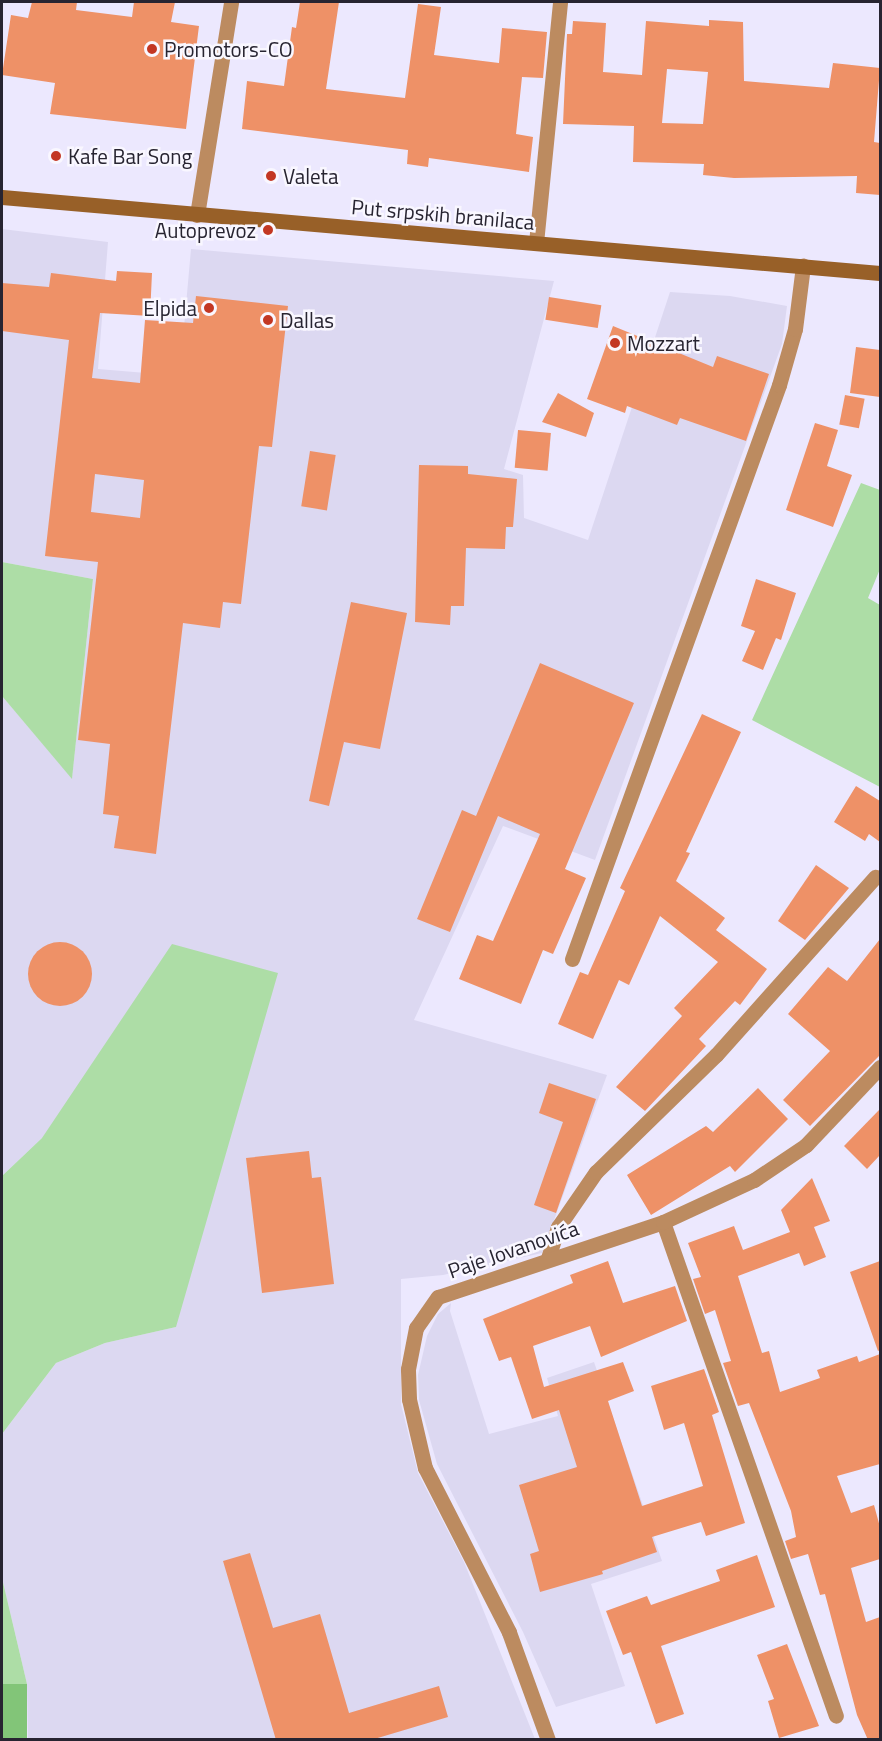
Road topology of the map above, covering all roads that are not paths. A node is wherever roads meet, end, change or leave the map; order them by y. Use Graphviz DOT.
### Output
graph roads {
  1 [pos="231,2"];
  2 [pos="560,2"];
  3 [pos="2,197"];
  4 [pos="197,215"];
  5 [pos="536,243"];
  6 [pos="803,266"];
  7 [pos="880,273"];
  8 [pos="875,877"];
  9 [pos="572,959"];
  10 [pos="880,1067"];
  11 [pos="663,1222"];
  12 [pos="548,1258"];
  13 [pos="836,1716"];
  14 [pos="548,1740"];
  1 -- 4 [label="street"];
  2 -- 5 [label="street"];
  3 -- 4 [label="main road, Put srpskih branilaca"];
  4 -- 5 [label="main road, Put srpskih branilaca"];
  5 -- 6 [label="main road, Put srpskih branilaca"];
  6 -- 7 [label="main road, Put srpskih branilaca"];
  6 -- 9 [label="street"];
  8 -- 12 [label="street"];
  10 -- 11 [label="street, Paje Jovanovića"];
  11 -- 12 [label="street, Paje Jovanovića"];
  11 -- 13 [label="street"];
  12 -- 14 [label="street, Paje Jovanovića"];
}
